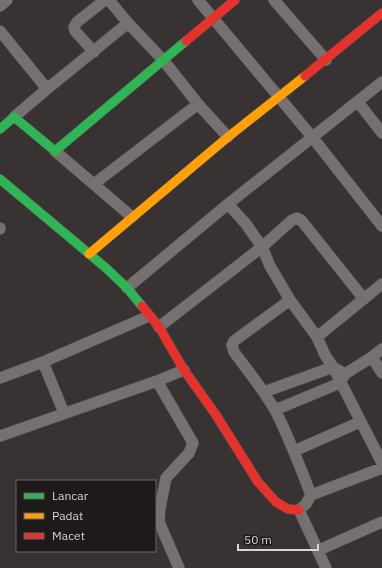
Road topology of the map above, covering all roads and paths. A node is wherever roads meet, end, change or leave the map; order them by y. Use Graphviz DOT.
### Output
graph roads {
  1 [pos="7,0"];
  2 [pos="105,0"];
  3 [pos="110,0"];
  4 [pos="198,0"];
  5 [pos="235,0"];
  6 [pos="274,0"];
  7 [pos="0,6"];
  8 [pos="382,13"];
  9 [pos="213,18"];
  10 [pos="128,23"];
  11 [pos="0,31"];
  12 [pos="94,52"];
  13 [pos="326,60"];
  14 [pos="164,61"];
  15 [pos="382,82"];
  16 [pos="47,89"];
  17 [pos="279,97"];
  18 [pos="358,102"];
  19 [pos="198,104"];
  20 [pos="14,117"];
  21 [pos="0,129"];
  22 [pos="382,134"];
  23 [pos="228,137"];
  24 [pos="313,138"];
  25 [pos="55,151"];
  26 [pos="0,179"];
  27 [pos="94,184"];
  28 [pos="228,204"];
  29 [pos="132,217"];
  30 [pos="382,226"];
  31 [pos="262,247"];
  32 [pos="89,254"];
  33 [pos="382,284"];
  34 [pos="127,288"];
  35 [pos="364,299"];
  36 [pos="290,300"];
  37 [pos="149,316"];
  38 [pos="159,327"];
  39 [pos="317,337"];
  40 [pos="382,349"];
  41 [pos="372,358"];
  42 [pos="43,362"];
  43 [pos="333,368"];
  44 [pos="184,370"];
  45 [pos="382,374"];
  46 [pos="0,378"];
  47 [pos="343,378"];
  48 [pos="157,381"];
  49 [pos="264,392"];
  50 [pos="275,410"];
  51 [pos="64,413"];
  52 [pos="360,422"];
  53 [pos="0,436"];
  54 [pos="294,451"];
  55 [pos="382,463"];
  56 [pos="382,468"];
  57 [pos="311,495"];
  58 [pos="299,510"];
  59 [pos="382,522"];
  60 [pos="319,550"];
  61 [pos="179,568"];
  62 [pos="326,568"];
  1 -- 7 [label="street"];
  2 -- 12 [label="street"];
  3 -- 10 [label="street"];
  4 -- 9 [label="street"];
  5 -- 9 [label="street"];
  6 -- 13 [label="street"];
  8 -- 13 [label="street"];
  9 -- 14 [label="street"];
  9 -- 17 [label="street"];
  10 -- 12 [label="street"];
  10 -- 14 [label="street"];
  11 -- 16 [label="street"];
  12 -- 16 [label="street"];
  13 -- 17 [label="street"];
  14 -- 19 [label="street"];
  14 -- 25 [label="street"];
  15 -- 18 [label="street"];
  16 -- 20 [label="street"];
  17 -- 23 [label="street"];
  17 -- 24 [label="street"];
  18 -- 22 [label="street"];
  18 -- 24 [label="street"];
  19 -- 23 [label="street"];
  19 -- 27 [label="street"];
  20 -- 21 [label="street"];
  20 -- 25 [label="street"];
  23 -- 29 [label="street"];
  24 -- 28 [label="street"];
  24 -- 30 [label="street"];
  25 -- 27 [label="street"];
  26 -- 32 [label="street"];
  27 -- 29 [label="street"];
  28 -- 31 [label="street"];
  28 -- 34 [label="street"];
  29 -- 32 [label="street"];
  31 -- 35 [label="street"];
  31 -- 36 [label="street"];
  31 -- 38 [label="street"];
  32 -- 34 [label="street"];
  33 -- 35 [label="street"];
  34 -- 37 [label="street"];
  35 -- 39 [label="street"];
  36 -- 39 [label="street"];
  36 -- 49 [label="street"];
  37 -- 38 [label="street"];
  37 -- 42 [label="street"];
  38 -- 44 [label="street"];
  39 -- 43 [label="street"];
  40 -- 41 [label="street"];
  41 -- 45 [label="street"];
  41 -- 47 [label="street"];
  42 -- 46 [label="street"];
  42 -- 51 [label="street"];
  43 -- 47 [label="street"];
  43 -- 49 [label="street"];
  44 -- 48 [label="street"];
  44 -- 58 [label="street"];
  47 -- 50 [label="street"];
  47 -- 52 [label="street"];
  48 -- 51 [label="street"];
  48 -- 61 [label="street"];
  49 -- 50 [label="street"];
  50 -- 54 [label="street"];
  51 -- 53 [label="street"];
  52 -- 54 [label="street"];
  52 -- 55 [label="street"];
  54 -- 57 [label="street"];
  56 -- 57 [label="street"];
  57 -- 58 [label="street"];
  58 -- 60 [label="street"];
  59 -- 60 [label="street"];
  60 -- 62 [label="street"];
}
